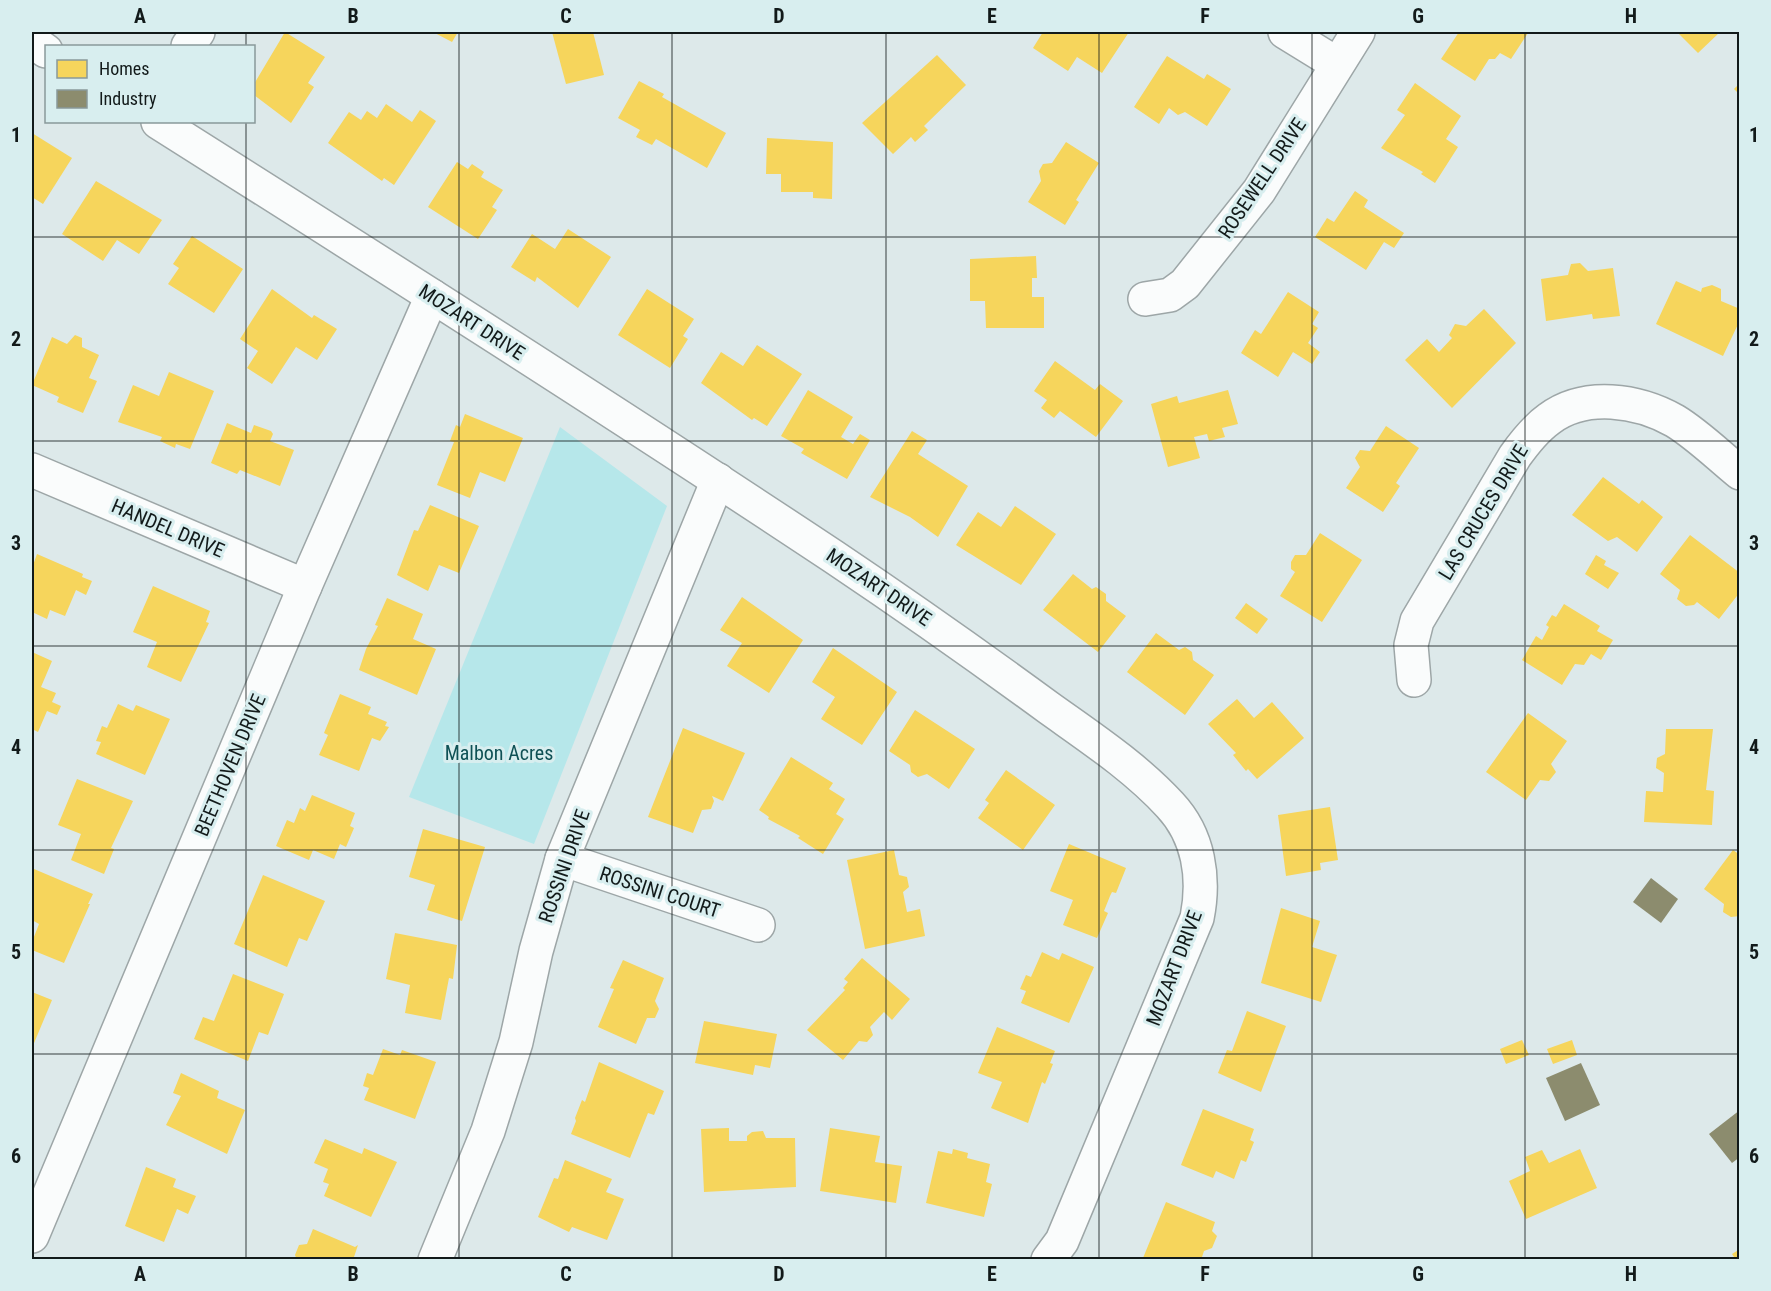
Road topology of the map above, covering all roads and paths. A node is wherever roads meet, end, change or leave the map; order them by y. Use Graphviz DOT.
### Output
graph roads {
  1 [pos="198,32"];
  2 [pos="1285,32"];
  3 [pos="1358,32"];
  4 [pos="32,41"];
  5 [pos="189,45"];
  6 [pos="45,50"];
  7 [pos="1337,64"];
  8 [pos="160,123"];
  9 [pos="432,296"];
  10 [pos="1145,299"];
  11 [pos="32,470"];
  12 [pos="1740,473"];
  13 [pos="718,480"];
  14 [pos="305,586"];
  15 [pos="1414,680"];
  16 [pos="562,859"];
  17 [pos="758,924"];
  18 [pos="32,1236"];
  19 [pos="435,1260"];
  20 [pos="1048,1260"];
  1 -- 5 [label="street"];
  2 -- 7 [label="street"];
  3 -- 7 [label="street, ROSEWELL DRIVE"];
  4 -- 6 [label="street"];
  7 -- 10 [label="street, ROSEWELL DRIVE"];
  8 -- 9 [label="street, MOZART DRIVE"];
  9 -- 13 [label="street, MOZART DRIVE"];
  9 -- 14 [label="street, BEETHOVEN DRIVE"];
  11 -- 14 [label="street, HANDEL DRIVE"];
  12 -- 15 [label="street, LAS CRUCES DRIVE"];
  13 -- 16 [label="street, ROSSINI DRIVE"];
  13 -- 20 [label="street, MOZART DRIVE"];
  14 -- 18 [label="street, BEETHOVEN DRIVE"];
  16 -- 17 [label="street, ROSSINI COURT"];
  16 -- 19 [label="street, ROSSINI DRIVE"];
}
